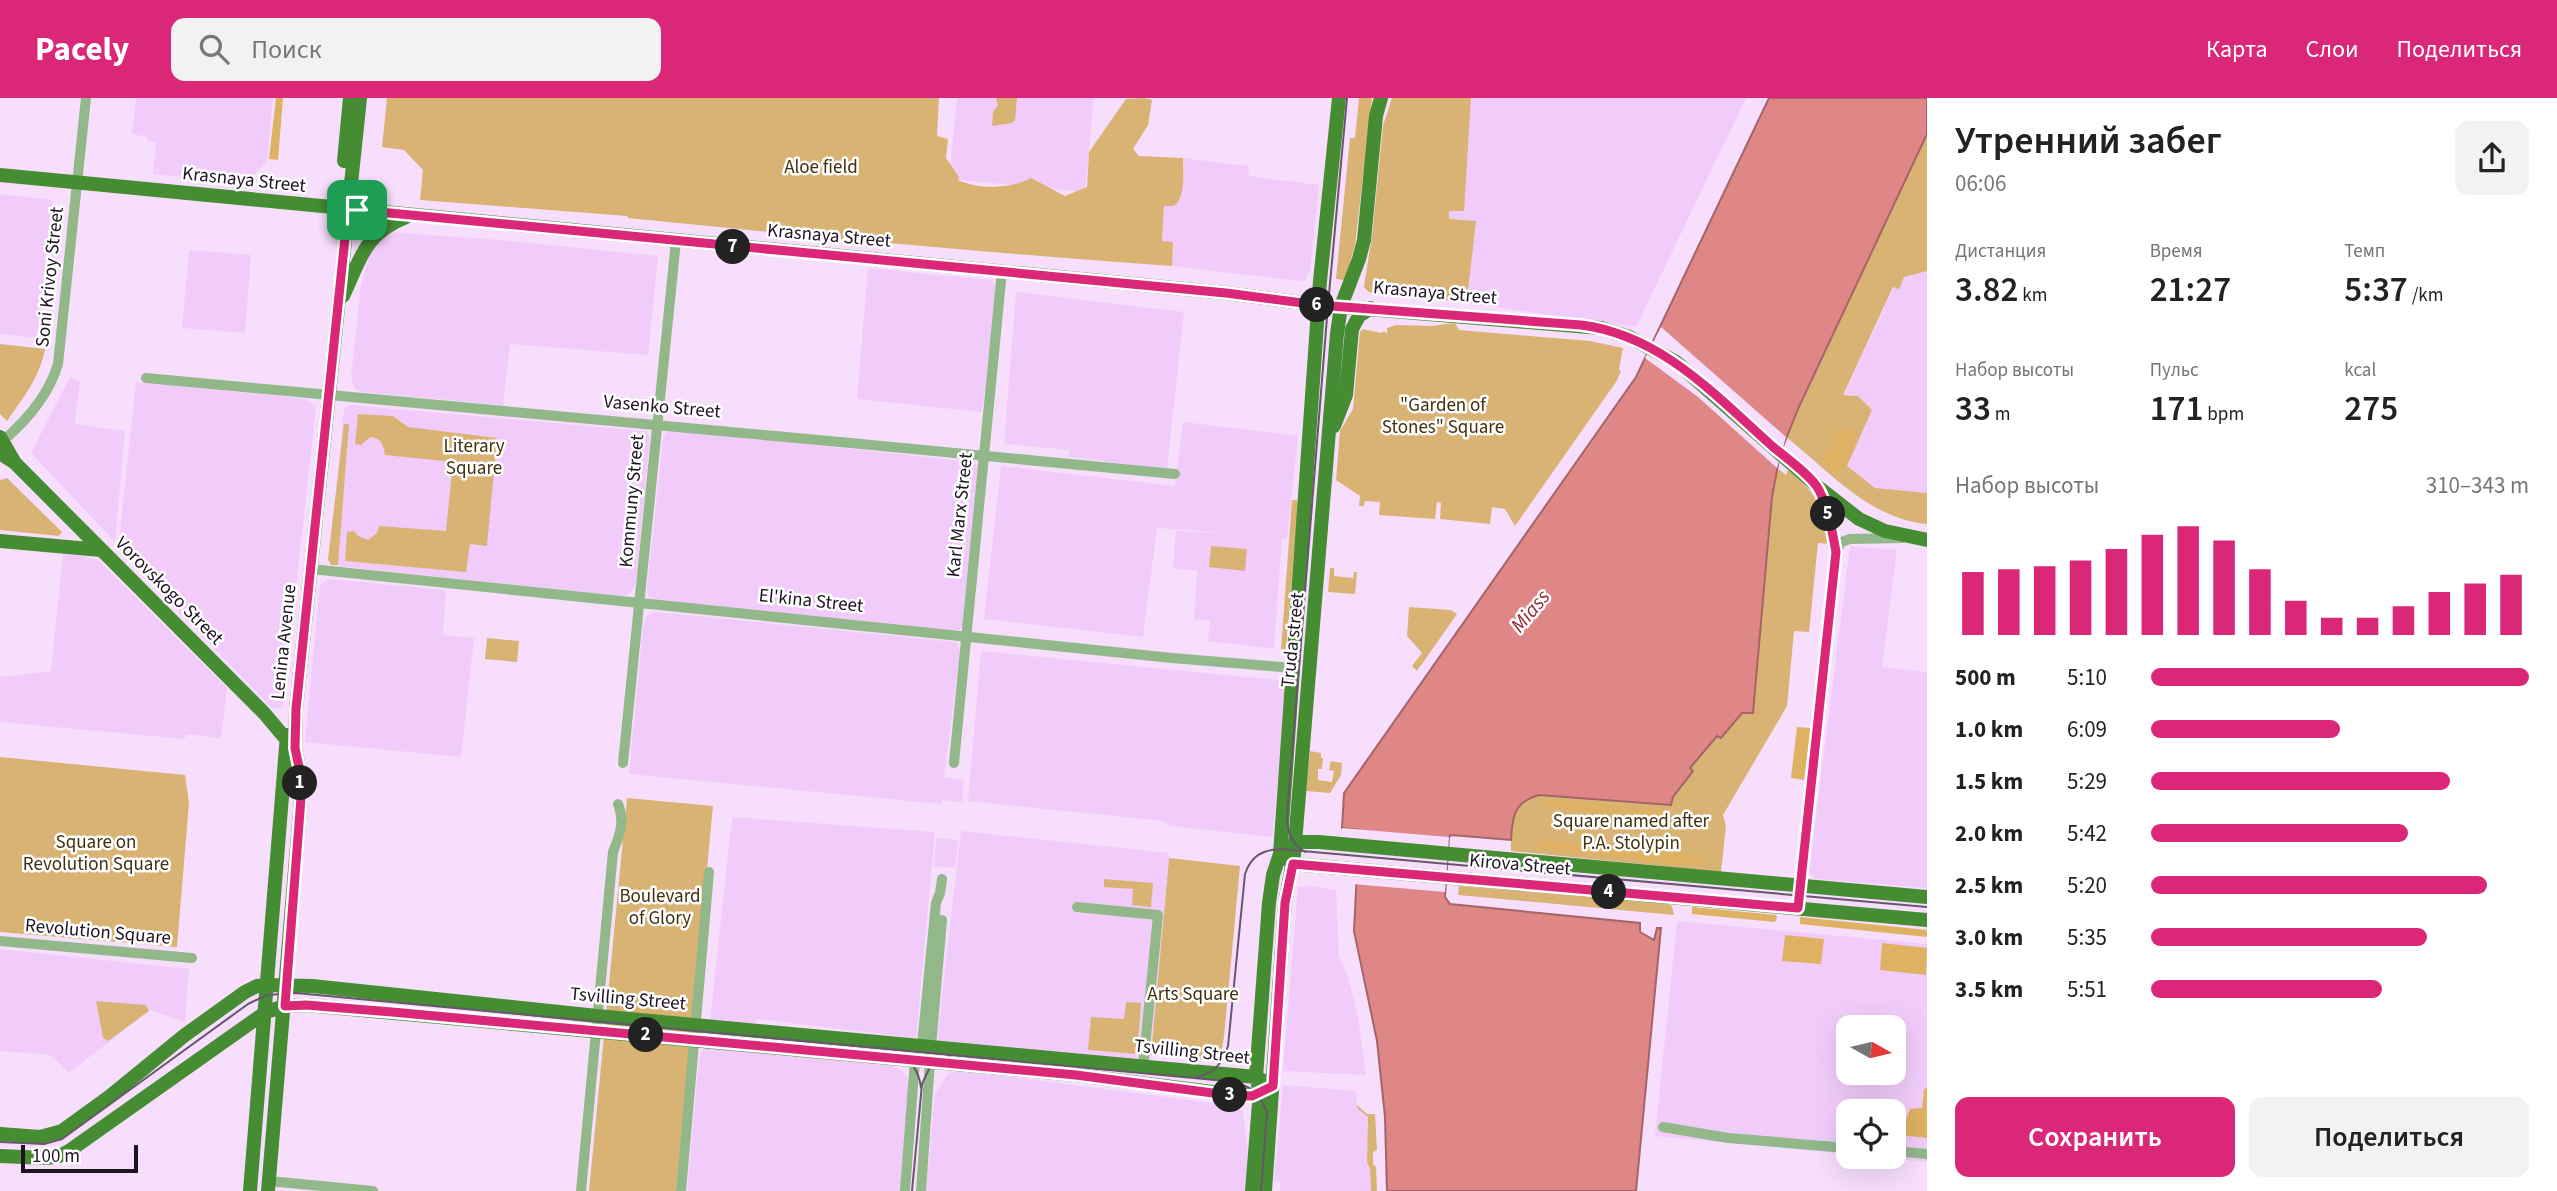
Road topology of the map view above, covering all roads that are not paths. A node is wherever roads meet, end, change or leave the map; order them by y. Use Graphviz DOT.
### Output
graph roads {
  1 [pos="86,98"];
  2 [pos="350,98"];
  3 [pos="360,98"];
  4 [pos="1339,98"];
  5 [pos="1381,98"];
  6 [pos="0,175"];
  7 [pos="77,183"];
  8 [pos="344,209"];
  9 [pos="410,216"];
  10 [pos="676,242"];
  11 [pos="1359,260"];
  12 [pos="1002,271"];
  13 [pos="1318,305"];
  14 [pos="1341,306"];
  15 [pos="338,307"];
  16 [pos="1371,308"];
  17 [pos="146,378"];
  18 [pos="326,394"];
  19 [pos="657,423"];
  20 [pos="1329,437"];
  21 [pos="1,443"];
  22 [pos="985,457"];
  23 [pos="1175,474"];
  24 [pos="1818,487"];
  25 [pos="1908,537"];
  26 [pos="1927,540"];
  27 [pos="0,541"];
  28 [pos="101,550"];
  29 [pos="1836,552"];
  30 [pos="311,569"];
  31 [pos="640,603"];
  32 [pos="967,637"];
  33 [pos="1301,668"];
  34 [pos="264,713"];
  35 [pos="288,713"];
  36 [pos="291,744"];
  37 [pos="623,763"];
  38 [pos="954,763"];
  39 [pos="618,804"];
  40 [pos="1295,844"];
  41 [pos="1280,852"];
  42 [pos="1293,864"];
  43 [pos="709,872"];
  44 [pos="942,879"];
  45 [pos="1800,886"];
  46 [pos="1927,897"];
  47 [pos="1077,907"];
  48 [pos="1798,908"];
  49 [pos="1927,920"];
  50 [pos="0,941"];
  51 [pos="192,958"];
  52 [pos="268,985"];
  53 [pos="285,985"];
  54 [pos="285,1006"];
  55 [pos="266,1012"];
  56 [pos="596,1023"];
  57 [pos="696,1033"];
  58 [pos="926,1046"];
  59 [pos="915,1060"];
  60 [pos="930,1061"];
  61 [pos="1143,1067"];
  62 [pos="1263,1085"];
  63 [pos="1663,1127"];
  64 [pos="0,1134"];
  65 [pos="1836,1146"];
  66 [pos="1906,1152"];
  67 [pos="1927,1154"];
  68 [pos="0,1156"];
  69 [pos="268,1186"];
  70 [pos="250,1191"];
  71 [pos="373,1191"];
  72 [pos="582,1191"];
  73 [pos="681,1191"];
  74 [pos="905,1191"];
  75 [pos="921,1191"];
  76 [pos="1252,1191"];
  77 [pos="1265,1191"];
  1 -- 7 [label="street, Soni Krivoy Street"];
  2 -- 8 [label="main road, Lenina Avenue"];
  3 -- 8 [label="main road, Lenina Avenue"];
  4 -- 13 [label="main road, Truda street"];
  5 -- 11 [label="main road, Truda street"];
  6 -- 7 [label="main road, Krasnaya Street"];
  7 -- 8 [label="main road, Krasnaya Street"];
  7 -- 21 [label="street, Soni Krivoy Street"];
  8 -- 9 [label="main road, Krasnaya Street"];
  8 -- 15 [label="main road, Lenina Avenue"];
  8 -- 18 [label="main road, Lenina Avenue"];
  9 -- 10 [label="main road, Krasnaya Street"];
  9 -- 15 [label="main road"];
  10 -- 12 [label="main road, Krasnaya Street"];
  10 -- 19 [label="street, Kommuny Street"];
  11 -- 14 [label="main road, Truda street"];
  11 -- 16 [label="main road"];
  12 -- 13 [label="main road, Krasnaya Street"];
  12 -- 22 [label="street, Karl Marx Street"];
  13 -- 14 [label="main road, Krasnaya Street"];
  13 -- 33 [label="main road, Truda street"];
  14 -- 16 [label="main road, Krasnaya Street"];
  14 -- 20 [label="main road, Truda street"];
  15 -- 18 [label="main road, Lenina Avenue"];
  16 -- 20 [label="main road"];
  16 -- 24 [label="main road, Krasnaya Street"];
  17 -- 18 [label="street, Vasenko Street"];
  18 -- 19 [label="street, Vasenko Street"];
  18 -- 30 [label="main road, Lenina Avenue"];
  18 -- 35 [label="main road, Lenina Avenue"];
  19 -- 22 [label="street, Vasenko Street"];
  19 -- 31 [label="street, Kommuny Street"];
  20 -- 33 [label="main road, Truda street"];
  21 -- 28 [label="main road, Vorovskogo Street"];
  22 -- 23 [label="street, Vasenko Street"];
  22 -- 32 [label="street, Karl Marx Street"];
  24 -- 25 [label="main road, Krasnaya Street"];
  24 -- 29 [label="street"];
  25 -- 26 [label="main road, Krasnaya Street"];
  25 -- 29 [label="street"];
  27 -- 28 [label="main road"];
  28 -- 34 [label="main road, Vorovskogo Street"];
  29 -- 45 [label="street"];
  30 -- 31 [label="street, El'kina Street"];
  30 -- 36 [label="main road, Lenina Avenue"];
  31 -- 32 [label="street, El'kina Street"];
  31 -- 37 [label="street, Kommuny Street"];
  32 -- 33 [label="street, El'kina Street"];
  32 -- 38 [label="street, Karl Marx Street"];
  33 -- 40 [label="main road, Truda street"];
  33 -- 41 [label="main road, Truda street"];
  34 -- 35 [label="main road"];
  34 -- 36 [label="main road, Vorovskogo Street"];
  35 -- 36 [label="main road, Lenina Avenue"];
  36 -- 52 [label="main road, Lenina Avenue"];
  36 -- 53 [label="main road, Lenina Avenue"];
  39 -- 56 [label="street"];
  40 -- 41 [label="main road, Kirova Street"];
  40 -- 42 [label="main road, Truda street"];
  40 -- 45 [label="main road, Kirova Street"];
  41 -- 42 [label="main road"];
  41 -- 62 [label="main road, Truda street"];
  42 -- 48 [label="main road, Kirova Street"];
  42 -- 62 [label="main road, Truda street"];
  43 -- 57 [label="street"];
  44 -- 58 [label="street"];
  45 -- 46 [label="main road, Kirova Street"];
  45 -- 48 [label="street"];
  47 -- 61 [label="street"];
  48 -- 49 [label="main road, Kirova Street"];
  50 -- 51 [label="street, Revolution Square"];
  52 -- 53 [label="main road, Tsvilling Street"];
  52 -- 55 [label="main road, Lenina Avenue"];
  52 -- 64 [label="main road, Tsvilling Street"];
  53 -- 54 [label="main road, Lenina Avenue"];
  53 -- 56 [label="main road, Tsvilling Street"];
  54 -- 55 [label="main road, Tsvilling Street"];
  54 -- 56 [label="main road, Tsvilling Street"];
  54 -- 69 [label="main road, Lenina Avenue"];
  55 -- 68 [label="main road, Tsvilling Street"];
  55 -- 70 [label="main road, Lenina Avenue"];
  56 -- 57 [label="main road, Tsvilling Street"];
  56 -- 72 [label="street"];
  57 -- 58 [label="main road, Tsvilling Street"];
  57 -- 59 [label="main road, Tsvilling Street"];
  57 -- 73 [label="street"];
  58 -- 59 [label="main road"];
  58 -- 60 [label="main road"];
  58 -- 61 [label="main road, Tsvilling Street"];
  59 -- 60 [label="main road, Tsvilling Street"];
  59 -- 74 [label="street"];
  60 -- 62 [label="main road, Tsvilling Street"];
  60 -- 75 [label="street"];
  61 -- 62 [label="main road, Tsvilling Street"];
  62 -- 76 [label="main road, Truda street"];
  62 -- 77 [label="main road, Truda street"];
  63 -- 65 [label="street"];
  66 -- 67 [label="street"];
  69 -- 71 [label="street"];
}
